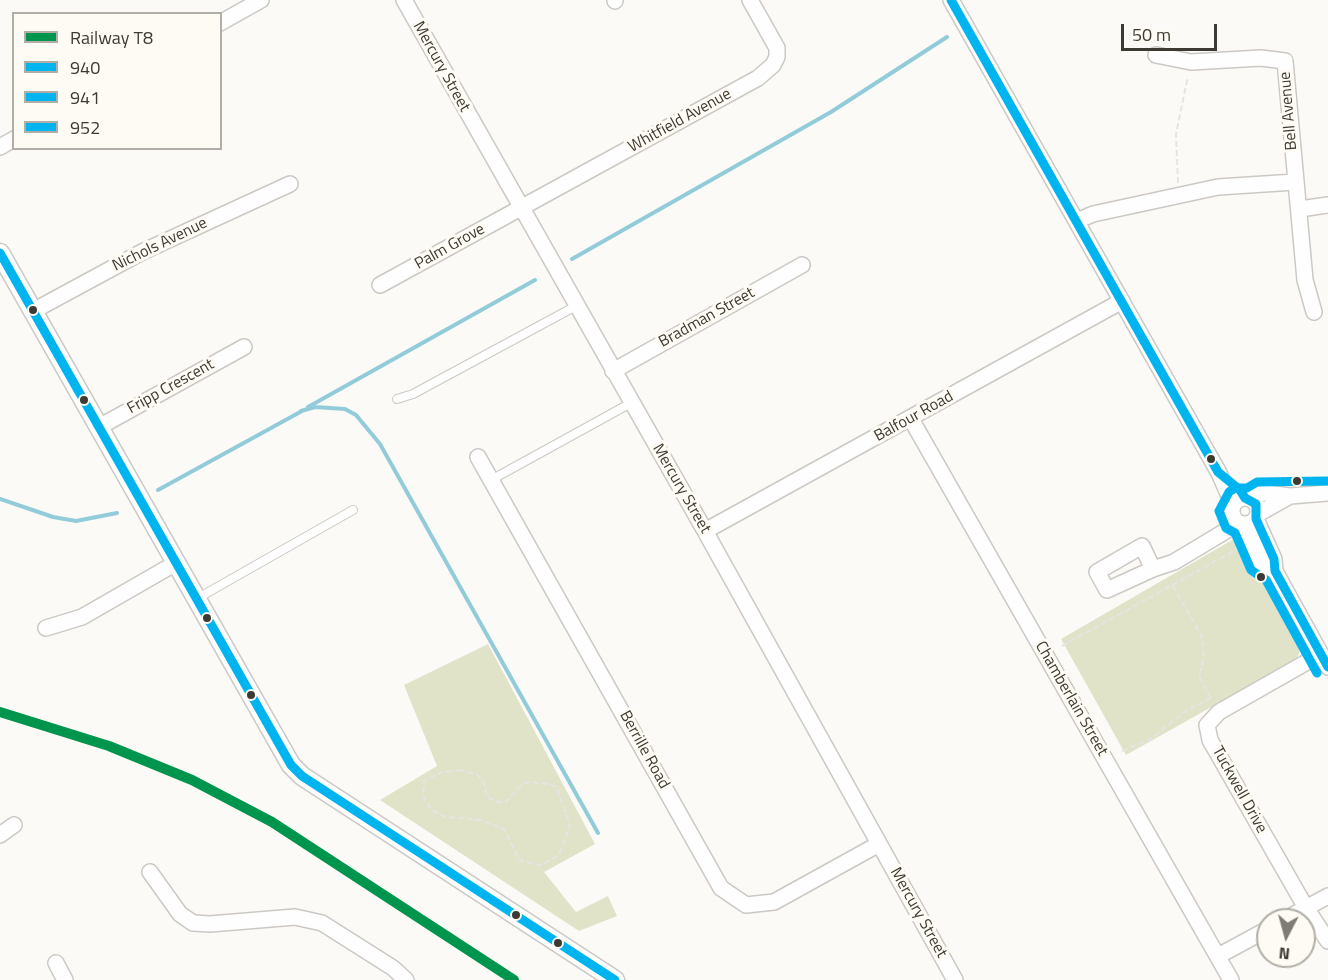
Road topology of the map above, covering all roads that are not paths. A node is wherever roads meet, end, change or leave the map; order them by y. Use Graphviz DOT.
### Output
graph roads {
  1 [pos="261,0"];
  2 [pos="404,0"];
  3 [pos="750,0"];
  4 [pos="951,0"];
  5 [pos="222,22"];
  6 [pos="1156,55"];
  7 [pos="1295,182"];
  8 [pos="290,184"];
  9 [pos="1328,206"];
  10 [pos="520,208"];
  11 [pos="1300,209"];
  12 [pos="1077,221"];
  13 [pos="0,253"];
  14 [pos="802,265"];
  15 [pos="380,285"];
  16 [pos="1122,301"];
  17 [pos="576,306"];
  18 [pos="33,311"];
  19 [pos="1314,312"];
  20 [pos="244,347"];
  21 [pos="613,371"];
  22 [pos="397,399"];
  23 [pos="631,404"];
  24 [pos="911,419"];
  25 [pos="99,427"];
  26 [pos="478,457"];
  27 [pos="491,480"];
  28 [pos="1328,493"];
  29 [pos="353,510"];
  30 [pos="1245,514"];
  31 [pos="705,531"];
  32 [pos="176,563"];
  33 [pos="1153,569"];
  34 [pos="196,599"];
  35 [pos="46,628"];
  36 [pos="1324,660"];
  37 [pos="14,825"];
  38 [pos="0,836"];
  39 [pos="879,844"];
  40 [pos="150,872"];
  41 [pos="1328,896"];
  42 [pos="1306,908"];
  43 [pos="1316,923"];
  44 [pos="1256,935"];
  45 [pos="1328,942"];
  46 [pos="1218,956"];
  47 [pos="56,963"];
  48 [pos="65,980"];
  49 [pos="406,980"];
  50 [pos="615,980"];
  51 [pos="955,980"];
  52 [pos="1232,980"];
  1 -- 5 [label="street"];
  2 -- 10 [label="street, Mercury Street"];
  3 -- 10 [label="street, Whitfield Avenue"];
  4 -- 12 [label="street"];
  6 -- 7 [label="street, Bell Avenue"];
  7 -- 11 [label="street, Bell Avenue"];
  7 -- 12 [label="street"];
  8 -- 18 [label="street, Nichols Avenue"];
  9 -- 11 [label="street"];
  10 -- 15 [label="street, Palm Grove"];
  10 -- 17 [label="street, Mercury Street"];
  11 -- 19 [label="street, Bell Avenue"];
  12 -- 16 [label="street"];
  13 -- 18 [label="street"];
  14 -- 21 [label="street, Bradman Street"];
  16 -- 24 [label="street, Balfour Road"];
  16 -- 30 [label="street"];
  17 -- 21 [label="street, Mercury Street"];
  17 -- 22 [label="lane"];
  18 -- 25 [label="street"];
  20 -- 25 [label="street, Fripp Crescent"];
  21 -- 23 [label="street, Mercury Street"];
  23 -- 27 [label="lane"];
  23 -- 31 [label="street, Mercury Street"];
  24 -- 31 [label="street, Balfour Road"];
  24 -- 46 [label="street, Chamberlain Street"];
  25 -- 32 [label="street"];
  26 -- 27 [label="street, Berrille Road"];
  27 -- 39 [label="street, Berrille Road"];
  28 -- 30 [label="street"];
  29 -- 34 [label="lane"];
  30 -- 33 [label="street"];
  30 -- 36 [label="street"];
  31 -- 39 [label="street, Mercury Street"];
  32 -- 34 [label="street"];
  32 -- 35 [label="street"];
  34 -- 50 [label="street"];
  36 -- 42 [label="street, Tuckwell Drive"];
  37 -- 38 [label="street"];
  39 -- 51 [label="street, Mercury Street"];
  40 -- 49 [label="street"];
  41 -- 42 [label="street"];
  43 -- 45 [label="street"];
  44 -- 46 [label="street"];
  46 -- 52 [label="street, Chamberlain Street"];
  47 -- 48 [label="street"];
}
